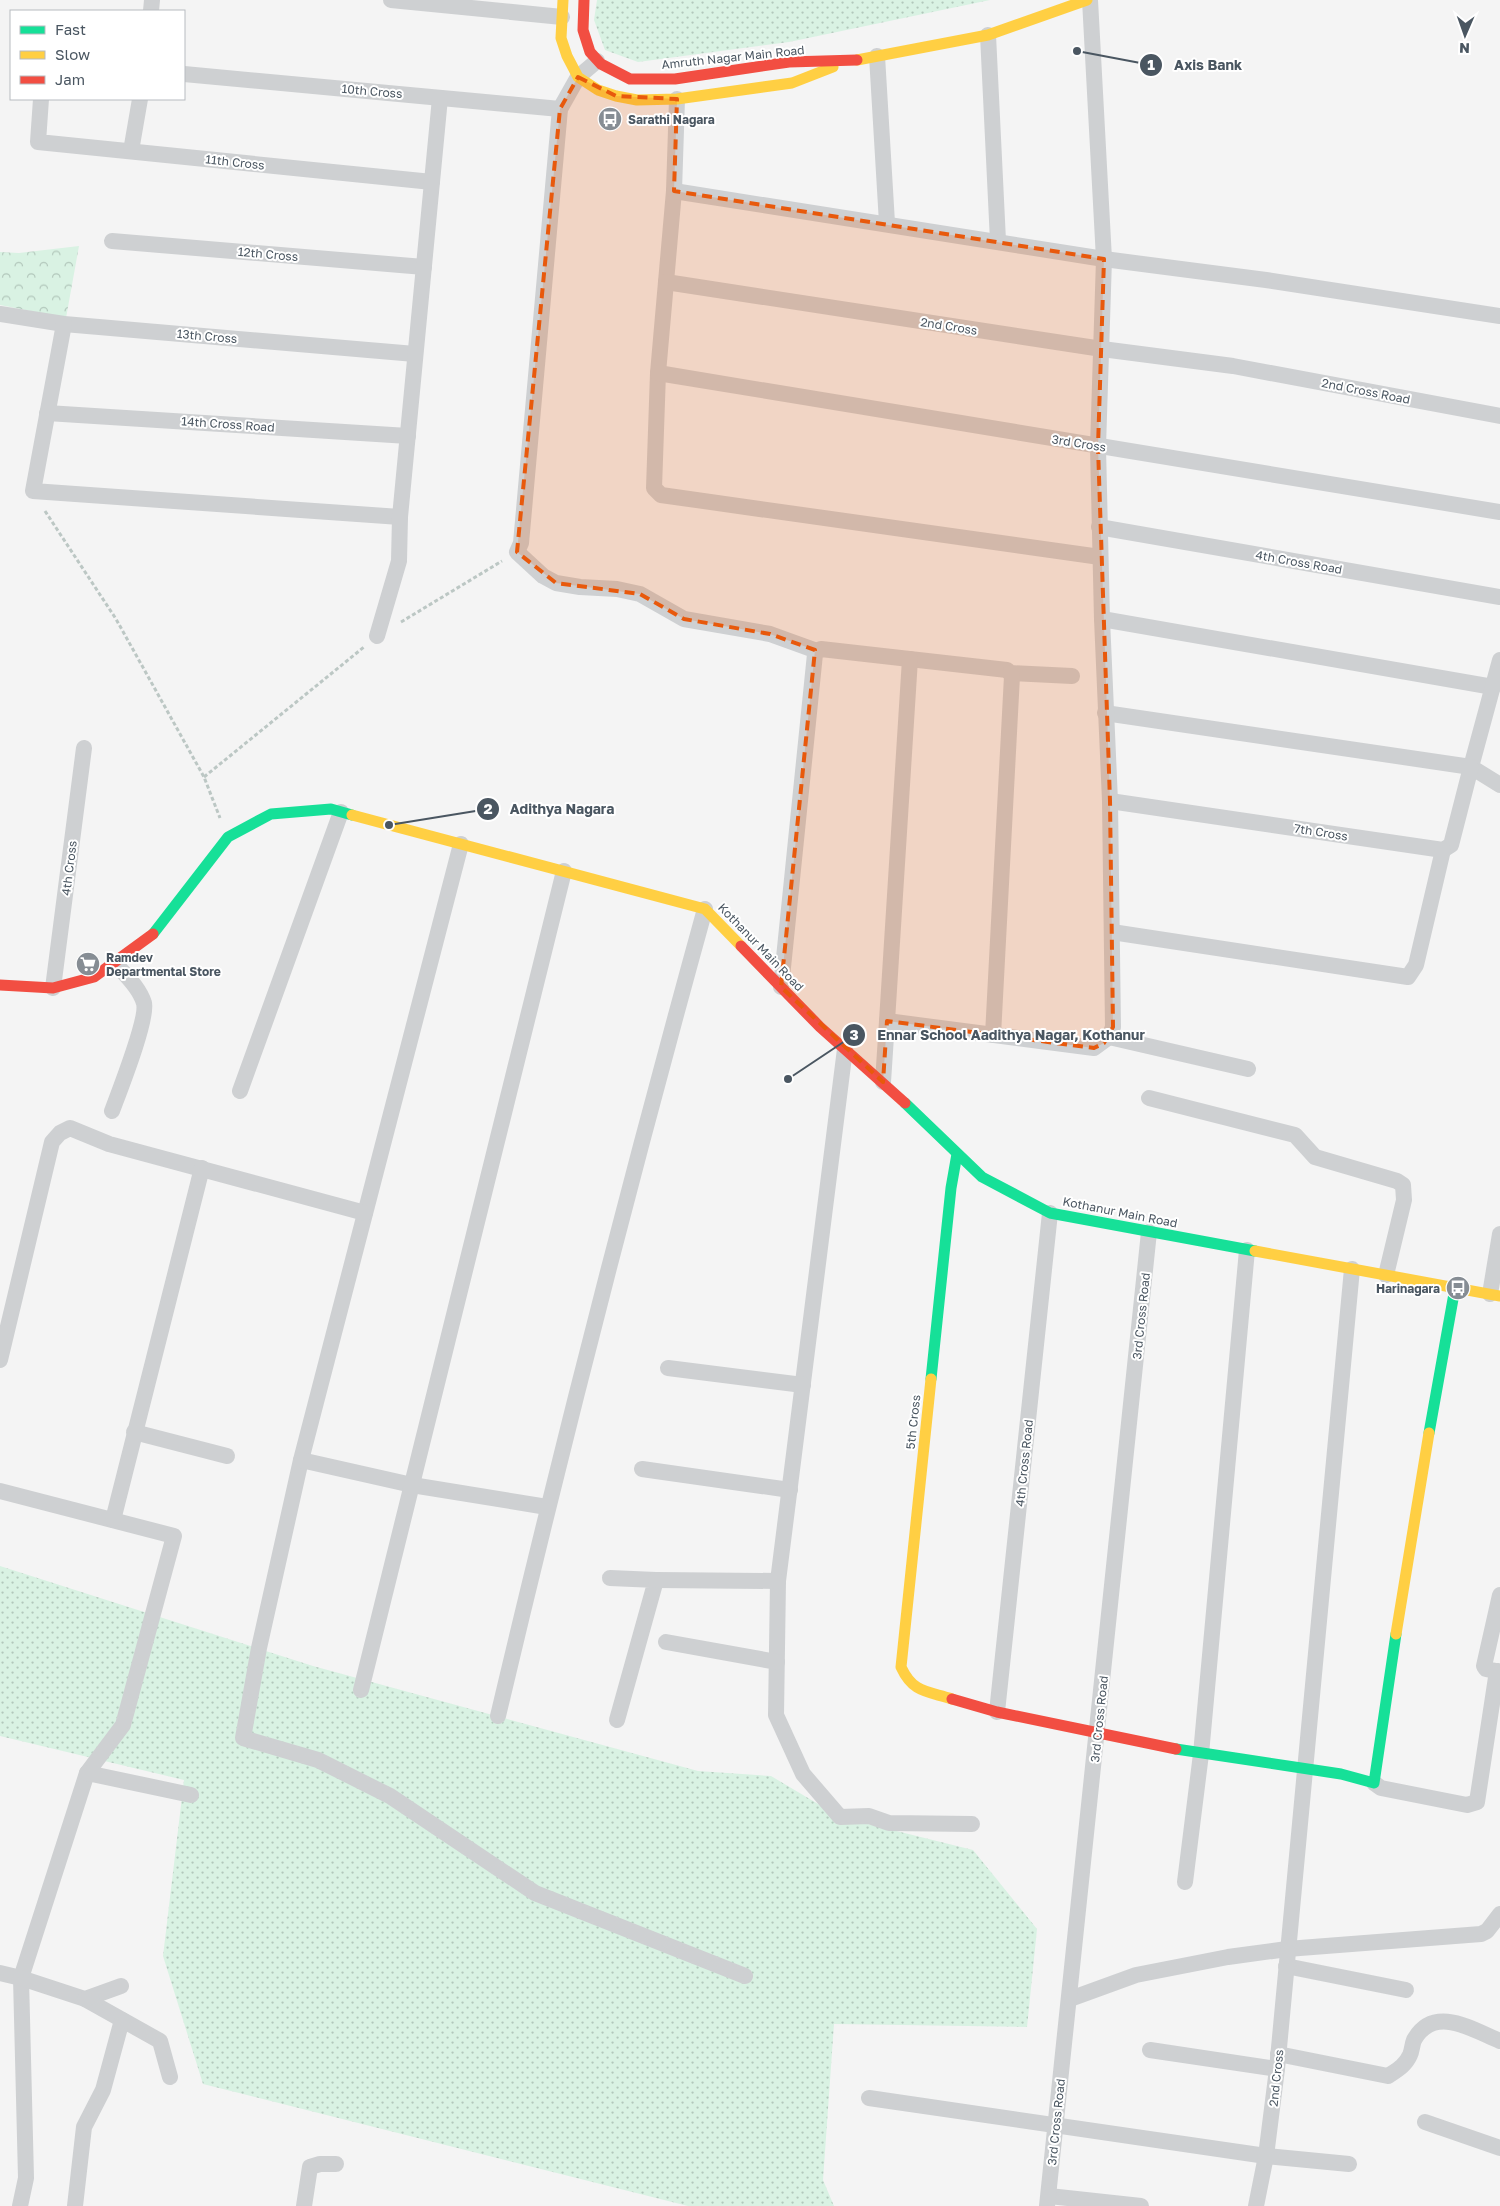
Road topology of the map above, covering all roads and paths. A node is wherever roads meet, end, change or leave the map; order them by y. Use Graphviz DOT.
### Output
graph roads {
  1 [pos="391,0"];
  2 [pos="563,0"];
  3 [pos="584,0"];
  4 [pos="1088,0"];
  5 [pos="562,17"];
  6 [pos="988,35"];
  7 [pos="877,56"];
  8 [pos="597,61"];
  9 [pos="851,61"];
  10 [pos="185,74"];
  11 [pos="578,77"];
  12 [pos="440,98"];
  13 [pos="677,98"];
  14 [pos="41,100"];
  15 [pos="140,100"];
  16 [pos="560,109"];
  17 [pos="131,151"];
  18 [pos="432,182"];
  19 [pos="674,191"];
  20 [pos="887,224"];
  21 [pos="112,241"];
  22 [pos="998,241"];
  23 [pos="1104,259"];
  24 [pos="424,267"];
  25 [pos="666,282"];
  26 [pos="0,314"];
  27 [pos="1500,316"];
  28 [pos="64,324"];
  29 [pos="1102,349"];
  30 [pos="415,354"];
  31 [pos="1233,366"];
  32 [pos="658,373"];
  33 [pos="47,413"];
  34 [pos="1500,416"];
  35 [pos="408,436"];
  36 [pos="1098,447"];
  37 [pos="33,491"];
  38 [pos="1500,512"];
  39 [pos="400,517"];
  40 [pos="1099,527"];
  41 [pos="517,552"];
  42 [pos="1100,557"];
  43 [pos="1500,597"];
  44 [pos="1102,618"];
  45 [pos="377,636"];
  46 [pos="817,651"];
  47 [pos="910,659"];
  48 [pos="1500,660"];
  49 [pos="1010,672"];
  50 [pos="1072,676"];
  51 [pos="1493,687"];
  52 [pos="1105,713"];
  53 [pos="84,748"];
  54 [pos="1471,767"];
  55 [pos="204,777"];
  56 [pos="1500,785"];
  57 [pos="1110,801"];
  58 [pos="341,812"];
  59 [pos="228,837"];
  60 [pos="461,844"];
  61 [pos="1443,850"];
  62 [pos="564,871"];
  63 [pos="705,909"];
  64 [pos="1112,932"];
  65 [pos="115,962"];
  66 [pos="0,985"];
  67 [pos="782,987"];
  68 [pos="53,988"];
  69 [pos="887,1021"];
  70 [pos="993,1035"];
  71 [pos="1109,1037"];
  72 [pos="845,1049"];
  73 [pos="1248,1070"];
  74 [pos="883,1082"];
  75 [pos="240,1092"];
  76 [pos="1149,1098"];
  77 [pos="112,1111"];
  78 [pos="957,1154"];
  79 [pos="202,1168"];
  80 [pos="366,1213"];
  81 [pos="1050,1213"];
  82 [pos="1149,1232"];
  83 [pos="1500,1234"];
  84 [pos="1247,1250"];
  85 [pos="1352,1269"];
  86 [pos="1386,1275"];
  87 [pos="1455,1288"];
  88 [pos="1495,1295"];
  89 [pos="0,1360"];
  90 [pos="668,1368"];
  91 [pos="803,1385"];
  92 [pos="134,1432"];
  93 [pos="227,1456"];
  94 [pos="301,1460"];
  95 [pos="642,1469"];
  96 [pos="412,1485"];
  97 [pos="790,1490"];
  98 [pos="0,1491"];
  99 [pos="547,1507"];
  100 [pos="113,1520"];
  101 [pos="610,1578"];
  102 [pos="656,1580"];
  103 [pos="778,1581"];
  104 [pos="1500,1595"];
  105 [pos="666,1642"];
  106 [pos="777,1662"];
  107 [pos="1498,1672"];
  108 [pos="361,1690"];
  109 [pos="997,1712"];
  110 [pos="498,1716"];
  111 [pos="617,1720"];
  112 [pos="1098,1732"];
  113 [pos="1201,1754"];
  114 [pos="1305,1769"];
  115 [pos="87,1773"];
  116 [pos="1374,1783"];
  117 [pos="190,1795"];
  118 [pos="972,1824"];
  119 [pos="1184,1882"];
  120 [pos="1500,1914"];
  121 [pos="1287,1949"];
  122 [pos="1286,1966"];
  123 [pos="0,1973"];
  124 [pos="745,1976"];
  125 [pos="21,1978"];
  126 [pos="121,1986"];
  127 [pos="1406,1990"];
  128 [pos="84,1999"];
  129 [pos="1070,1999"];
  130 [pos="122,2020"];
  131 [pos="1500,2041"];
  132 [pos="1150,2050"];
  133 [pos="1278,2062"];
  134 [pos="170,2077"];
  135 [pos="869,2098"];
  136 [pos="1425,2122"];
  137 [pos="1056,2126"];
  138 [pos="1500,2148"];
  139 [pos="1266,2156"];
  140 [pos="336,2164"];
  141 [pos="1349,2164"];
  142 [pos="1048,2201"];
  143 [pos="20,2206"];
  144 [pos="75,2206"];
  145 [pos="304,2206"];
  146 [pos="1141,2206"];
  147 [pos="1256,2206"];
  1 -- 5 [label="street"];
  2 -- 5 [label="street"];
  3 -- 8 [label="street"];
  4 -- 6 [label="street, Amruth Nagar Main Road"];
  4 -- 23 [label="street"];
  5 -- 11 [label="street"];
  6 -- 7 [label="street, Amruth Nagar Main Road"];
  6 -- 22 [label="street"];
  7 -- 9 [label="street, Amruth Nagar Main Road"];
  7 -- 20 [label="street"];
  8 -- 9 [label="street, Amruth Nagar Main Road"];
  8 -- 11 [label="street"];
  9 -- 13 [label="street, Amruth Nagar Main Road"];
  10 -- 12 [label="street, 10th Cross"];
  11 -- 13 [label="street, Amruth Nagar Main Road"];
  11 -- 16 [label="street"];
  12 -- 16 [label="street, 10th Cross"];
  12 -- 18 [label="street"];
  13 -- 19 [label="street"];
  14 -- 17 [label="street, 11th Cross"];
  15 -- 17 [label="street"];
  16 -- 41 [label="street"];
  17 -- 18 [label="street, 11th Cross"];
  18 -- 24 [label="street"];
  19 -- 20 [label="street"];
  19 -- 25 [label="street"];
  20 -- 22 [label="street"];
  21 -- 24 [label="street, 12th Cross"];
  22 -- 23 [label="street"];
  23 -- 27 [label="street"];
  23 -- 29 [label="street"];
  24 -- 30 [label="street"];
  25 -- 29 [label="street, 2nd Cross"];
  25 -- 32 [label="street"];
  26 -- 28 [label="street, 13th Cross"];
  28 -- 30 [label="street, 13th Cross"];
  28 -- 33 [label="street"];
  29 -- 31 [label="street, 2nd Cross"];
  29 -- 36 [label="street"];
  30 -- 35 [label="street"];
  31 -- 34 [label="street, 2nd Cross Road"];
  32 -- 36 [label="street, 3rd Cross"];
  32 -- 42 [label="street"];
  33 -- 35 [label="street, 14th Cross Road"];
  33 -- 37 [label="street"];
  35 -- 39 [label="street"];
  36 -- 38 [label="street, 3rd Cross"];
  36 -- 40 [label="street"];
  37 -- 39 [label="street"];
  37 -- 55 [label="path"];
  39 -- 45 [label="street"];
  40 -- 42 [label="street"];
  40 -- 43 [label="street, 4th Cross Road"];
  41 -- 45 [label="path"];
  41 -- 46 [label="street"];
  42 -- 44 [label="street"];
  44 -- 51 [label="street"];
  44 -- 52 [label="street"];
  45 -- 55 [label="path"];
  46 -- 47 [label="street"];
  46 -- 67 [label="street"];
  47 -- 49 [label="street"];
  47 -- 69 [label="street"];
  48 -- 51 [label="street"];
  49 -- 50 [label="street"];
  49 -- 70 [label="street"];
  51 -- 54 [label="street"];
  52 -- 54 [label="street"];
  52 -- 57 [label="street"];
  53 -- 68 [label="street, 4th Cross"];
  54 -- 56 [label="street"];
  54 -- 61 [label="street"];
  55 -- 59 [label="path"];
  57 -- 61 [label="street, 7th Cross"];
  57 -- 64 [label="street"];
  58 -- 59 [label="street, Kothanur Main Road"];
  58 -- 60 [label="street, Kothanur Main Road"];
  58 -- 75 [label="street"];
  59 -- 65 [label="street, Kothanur Main Road"];
  60 -- 62 [label="street, Kothanur Main Road"];
  60 -- 80 [label="street"];
  61 -- 64 [label="street"];
  62 -- 63 [label="street, Kothanur Main Road"];
  62 -- 96 [label="street"];
  63 -- 67 [label="street, Kothanur Main Road"];
  63 -- 99 [label="street"];
  64 -- 71 [label="street"];
  65 -- 68 [label="street, Kothanur Main Road"];
  65 -- 77 [label="street"];
  66 -- 68 [label="street, Kothanur Main Road"];
  67 -- 72 [label="street, Kothanur Main Road"];
  69 -- 70 [label="street"];
  69 -- 74 [label="street"];
  70 -- 71 [label="street"];
  71 -- 73 [label="street"];
  72 -- 74 [label="street, Kothanur Main Road"];
  72 -- 91 [label="street"];
  74 -- 78 [label="street, Kothanur Main Road"];
  76 -- 86 [label="street"];
  78 -- 81 [label="street, Kothanur Main Road"];
  78 -- 109 [label="street, 5th Cross"];
  79 -- 80 [label="street"];
  79 -- 89 [label="street"];
  79 -- 92 [label="street"];
  80 -- 94 [label="street"];
  81 -- 82 [label="street, Kothanur Main Road"];
  81 -- 109 [label="street, 4th Cross Road"];
  82 -- 84 [label="street, Kothanur Main Road"];
  82 -- 112 [label="street, 3rd Cross Road"];
  83 -- 88 [label="street"];
  84 -- 85 [label="street, Kothanur Main Road"];
  84 -- 113 [label="street"];
  85 -- 86 [label="street, Kothanur Main Road"];
  85 -- 114 [label="street, 2nd Cross"];
  86 -- 87 [label="street, Kothanur Main Road"];
  87 -- 88 [label="street, Kothanur Main Road"];
  87 -- 116 [label="street"];
  90 -- 91 [label="street"];
  91 -- 97 [label="street"];
  92 -- 93 [label="street"];
  92 -- 100 [label="street"];
  94 -- 96 [label="street"];
  94 -- 124 [label="street"];
  95 -- 97 [label="street"];
  96 -- 99 [label="street"];
  96 -- 108 [label="street"];
  97 -- 103 [label="street"];
  98 -- 100 [label="street"];
  99 -- 110 [label="street"];
  100 -- 115 [label="street"];
  101 -- 102 [label="street"];
  102 -- 103 [label="street"];
  102 -- 111 [label="street"];
  103 -- 106 [label="street"];
  104 -- 107 [label="street"];
  105 -- 106 [label="street"];
  106 -- 118 [label="street"];
  107 -- 116 [label="street"];
  109 -- 112 [label="street"];
  112 -- 113 [label="street"];
  112 -- 129 [label="street, 3rd Cross Road"];
  113 -- 114 [label="street"];
  113 -- 119 [label="street"];
  114 -- 116 [label="street"];
  114 -- 121 [label="street, 2nd Cross"];
  115 -- 117 [label="street"];
  115 -- 125 [label="street"];
  120 -- 121 [label="street"];
  121 -- 122 [label="street, 2nd Cross"];
  121 -- 129 [label="street"];
  122 -- 127 [label="street"];
  122 -- 133 [label="street, 2nd Cross"];
  123 -- 125 [label="street"];
  125 -- 128 [label="street"];
  125 -- 143 [label="street"];
  126 -- 128 [label="street"];
  128 -- 130 [label="street"];
  129 -- 137 [label="street, 3rd Cross Road"];
  130 -- 134 [label="street"];
  130 -- 144 [label="street"];
  131 -- 133 [label="street"];
  132 -- 133 [label="street"];
  133 -- 139 [label="street, 2nd Cross"];
  135 -- 137 [label="street"];
  136 -- 138 [label="street"];
  137 -- 139 [label="street"];
  137 -- 142 [label="street, 3rd Cross Road"];
  139 -- 141 [label="street"];
  139 -- 147 [label="street, 2nd Cross"];
  140 -- 145 [label="street"];
  142 -- 146 [label="street"];
}
